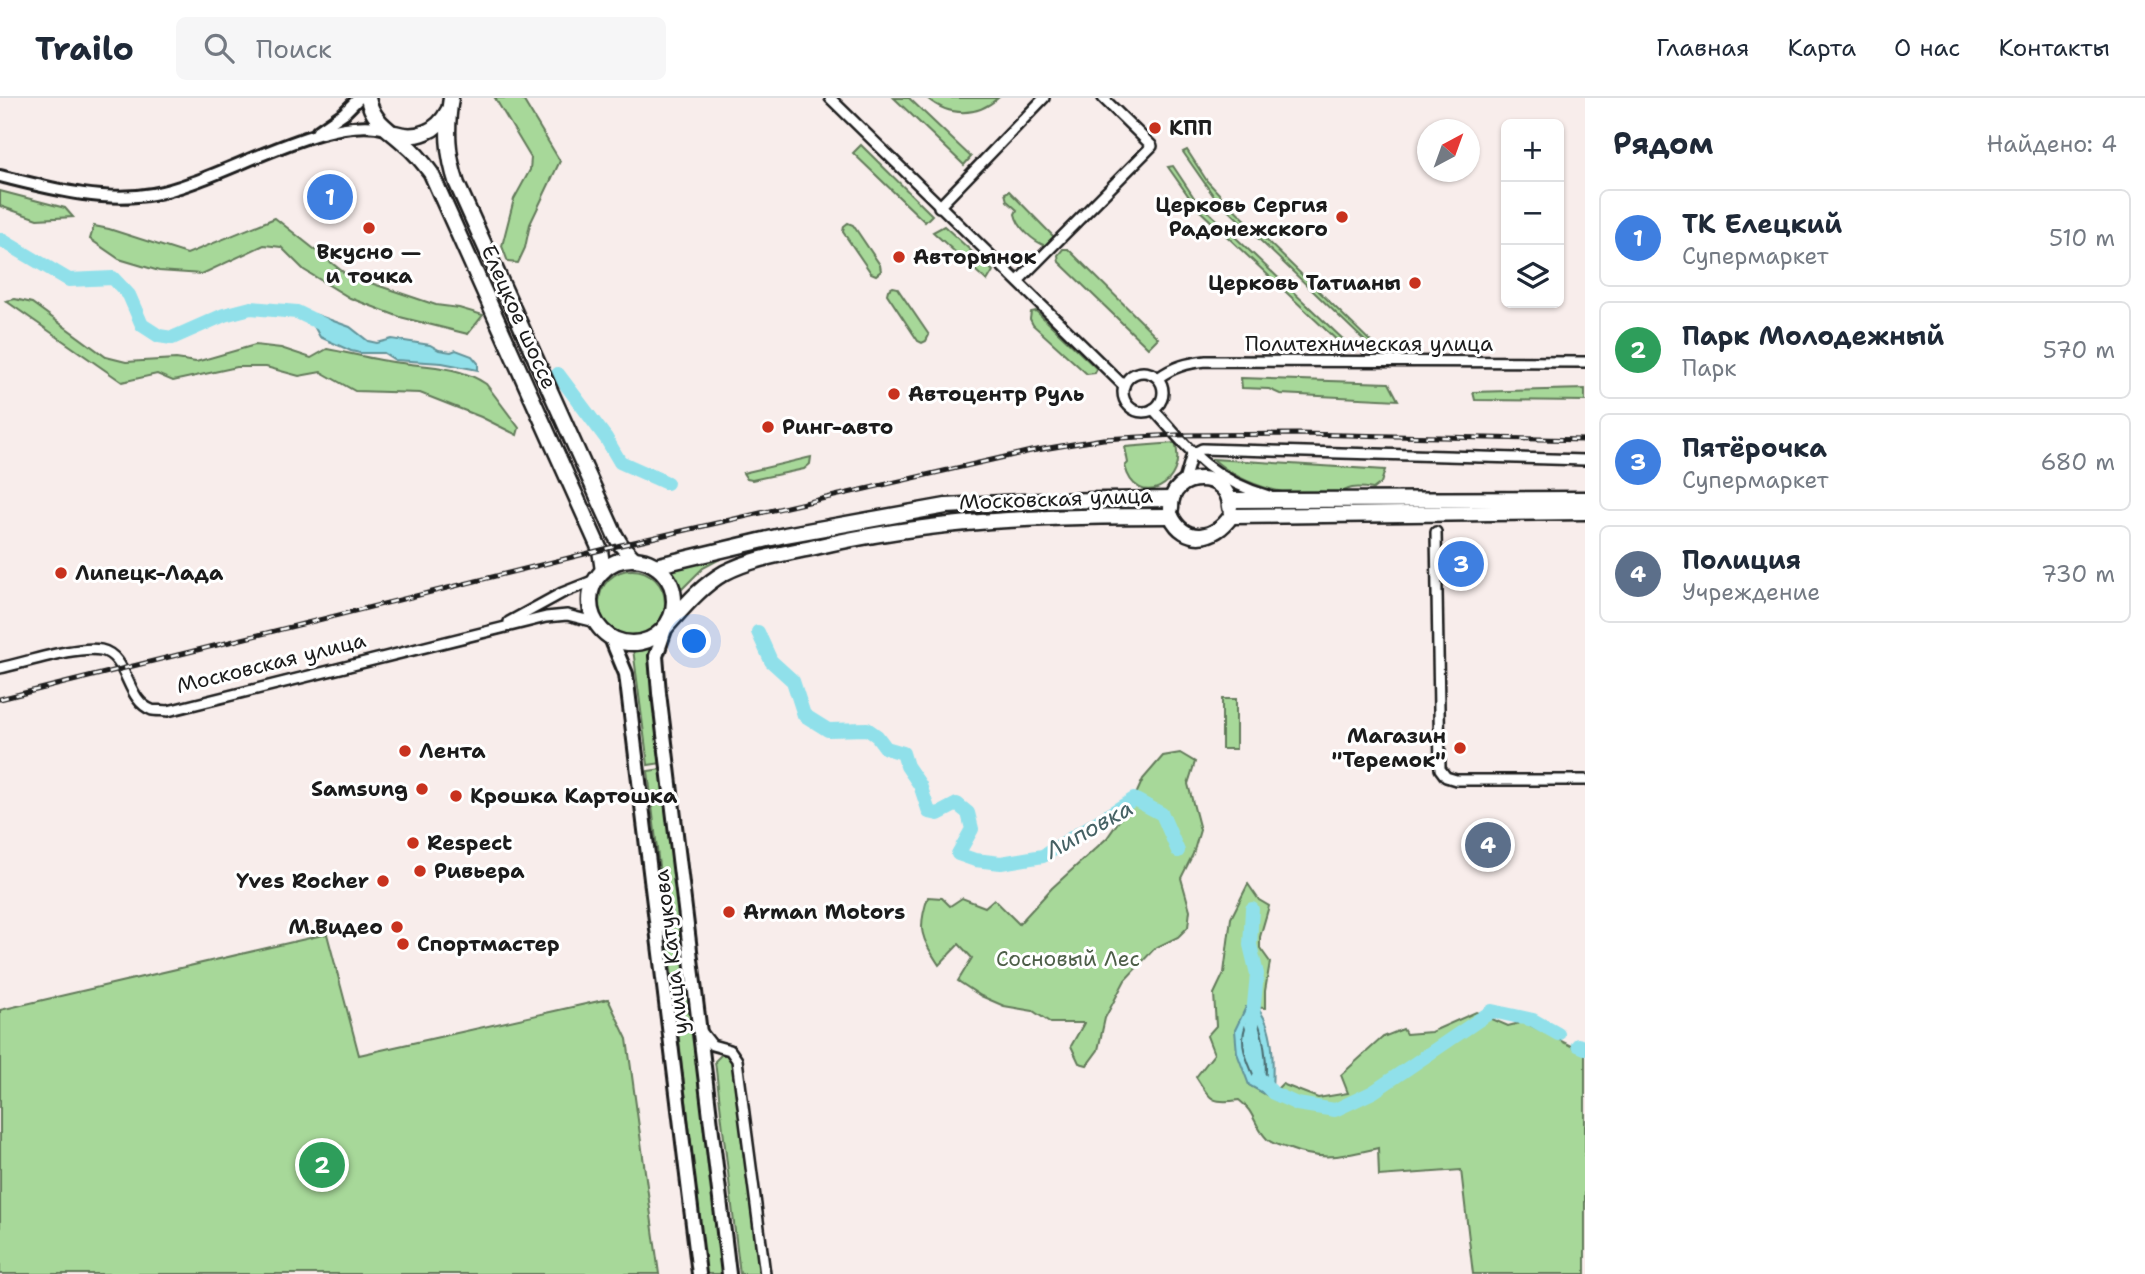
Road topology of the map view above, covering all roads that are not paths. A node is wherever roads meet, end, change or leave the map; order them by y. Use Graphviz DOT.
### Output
graph roads {
  1 [pos="359,98"];
  2 [pos="368,98"];
  3 [pos="830,98"];
  4 [pos="1044,98"];
  5 [pos="1102,98"];
  6 [pos="451,102"];
  7 [pos="389,130"];
  8 [pos="310,137"];
  9 [pos="0,176"];
  10 [pos="939,207"];
  11 [pos="1018,281"];
  12 [pos="1585,362"];
  13 [pos="1158,378"];
  14 [pos="1124,386"];
  15 [pos="1153,409"];
  16 [pos="1192,454"];
  17 [pos="1585,460"];
  18 [pos="1213,472"];
  19 [pos="1184,481"];
  20 [pos="1223,486"];
  21 [pos="1171,499"];
  22 [pos="1585,499"];
  23 [pos="1230,500"];
  24 [pos="1288,500"];
  25 [pos="1585,512"];
  26 [pos="1171,516"];
  27 [pos="1231,516"];
  28 [pos="1436,532"];
  29 [pos="634,559"];
  30 [pos="655,566"];
  31 [pos="599,575"];
  32 [pos="596,622"];
  33 [pos="666,627"];
  34 [pos="497,628"];
  35 [pos="611,638"];
  36 [pos="0,668"];
  37 [pos="1585,780"];
  38 [pos="700,1031"];
  39 [pos="730,1050"];
  40 [pos="705,1068"];
  41 [pos="699,1274"];
  42 [pos="729,1274"];
  43 [pos="765,1274"];
  1 -- 8 [label="street"];
  2 -- 7 [label="main road, Елецкое шоссе"];
  3 -- 10 [label="street"];
  4 -- 10 [label="street"];
  5 -- 11 [label="street"];
  6 -- 7 [label="main road"];
  6 -- 29 [label="main road, Елецкое шоссе"];
  7 -- 8 [label="street"];
  7 -- 31 [label="main road, Елецкое шоссе"];
  8 -- 9 [label="street"];
  10 -- 11 [label="street"];
  11 -- 14 [label="street"];
  12 -- 13 [label="street, Политехническая улица"];
  13 -- 14 [label="street"];
  13 -- 15 [label="street"];
  14 -- 15 [label="street"];
  15 -- 16 [label="street"];
  16 -- 17 [label="street"];
  16 -- 18 [label="street"];
  16 -- 19 [label="street"];
  18 -- 20 [label="street"];
  18 -- 24 [label="street"];
  19 -- 20 [label="main road"];
  19 -- 21 [label="main road, Московская улица"];
  20 -- 23 [label="main road"];
  21 -- 26 [label="main road"];
  21 -- 30 [label="main road, Московская улица"];
  22 -- 24 [label="main road"];
  23 -- 24 [label="main road"];
  23 -- 27 [label="main road"];
  25 -- 27 [label="main road"];
  26 -- 27 [label="main road, Московская улица"];
  26 -- 33 [label="main road, Московская улица"];
  28 -- 37 [label="street"];
  29 -- 30 [label="main road"];
  29 -- 31 [label="main road"];
  30 -- 33 [label="main road"];
  31 -- 32 [label="main road"];
  31 -- 34 [label="street, Московская улица"];
  32 -- 34 [label="street, Московская улица"];
  32 -- 35 [label="main road"];
  33 -- 35 [label="main road"];
  33 -- 38 [label="main road, улица Катукова"];
  34 -- 36 [label="street, Московская улица"];
  35 -- 41 [label="main road, улица Катукова"];
  38 -- 39 [label="street"];
  38 -- 40 [label="main road, улица Катукова"];
  39 -- 40 [label="street"];
  39 -- 43 [label="street"];
  40 -- 42 [label="main road, улица Катукова"];
}
